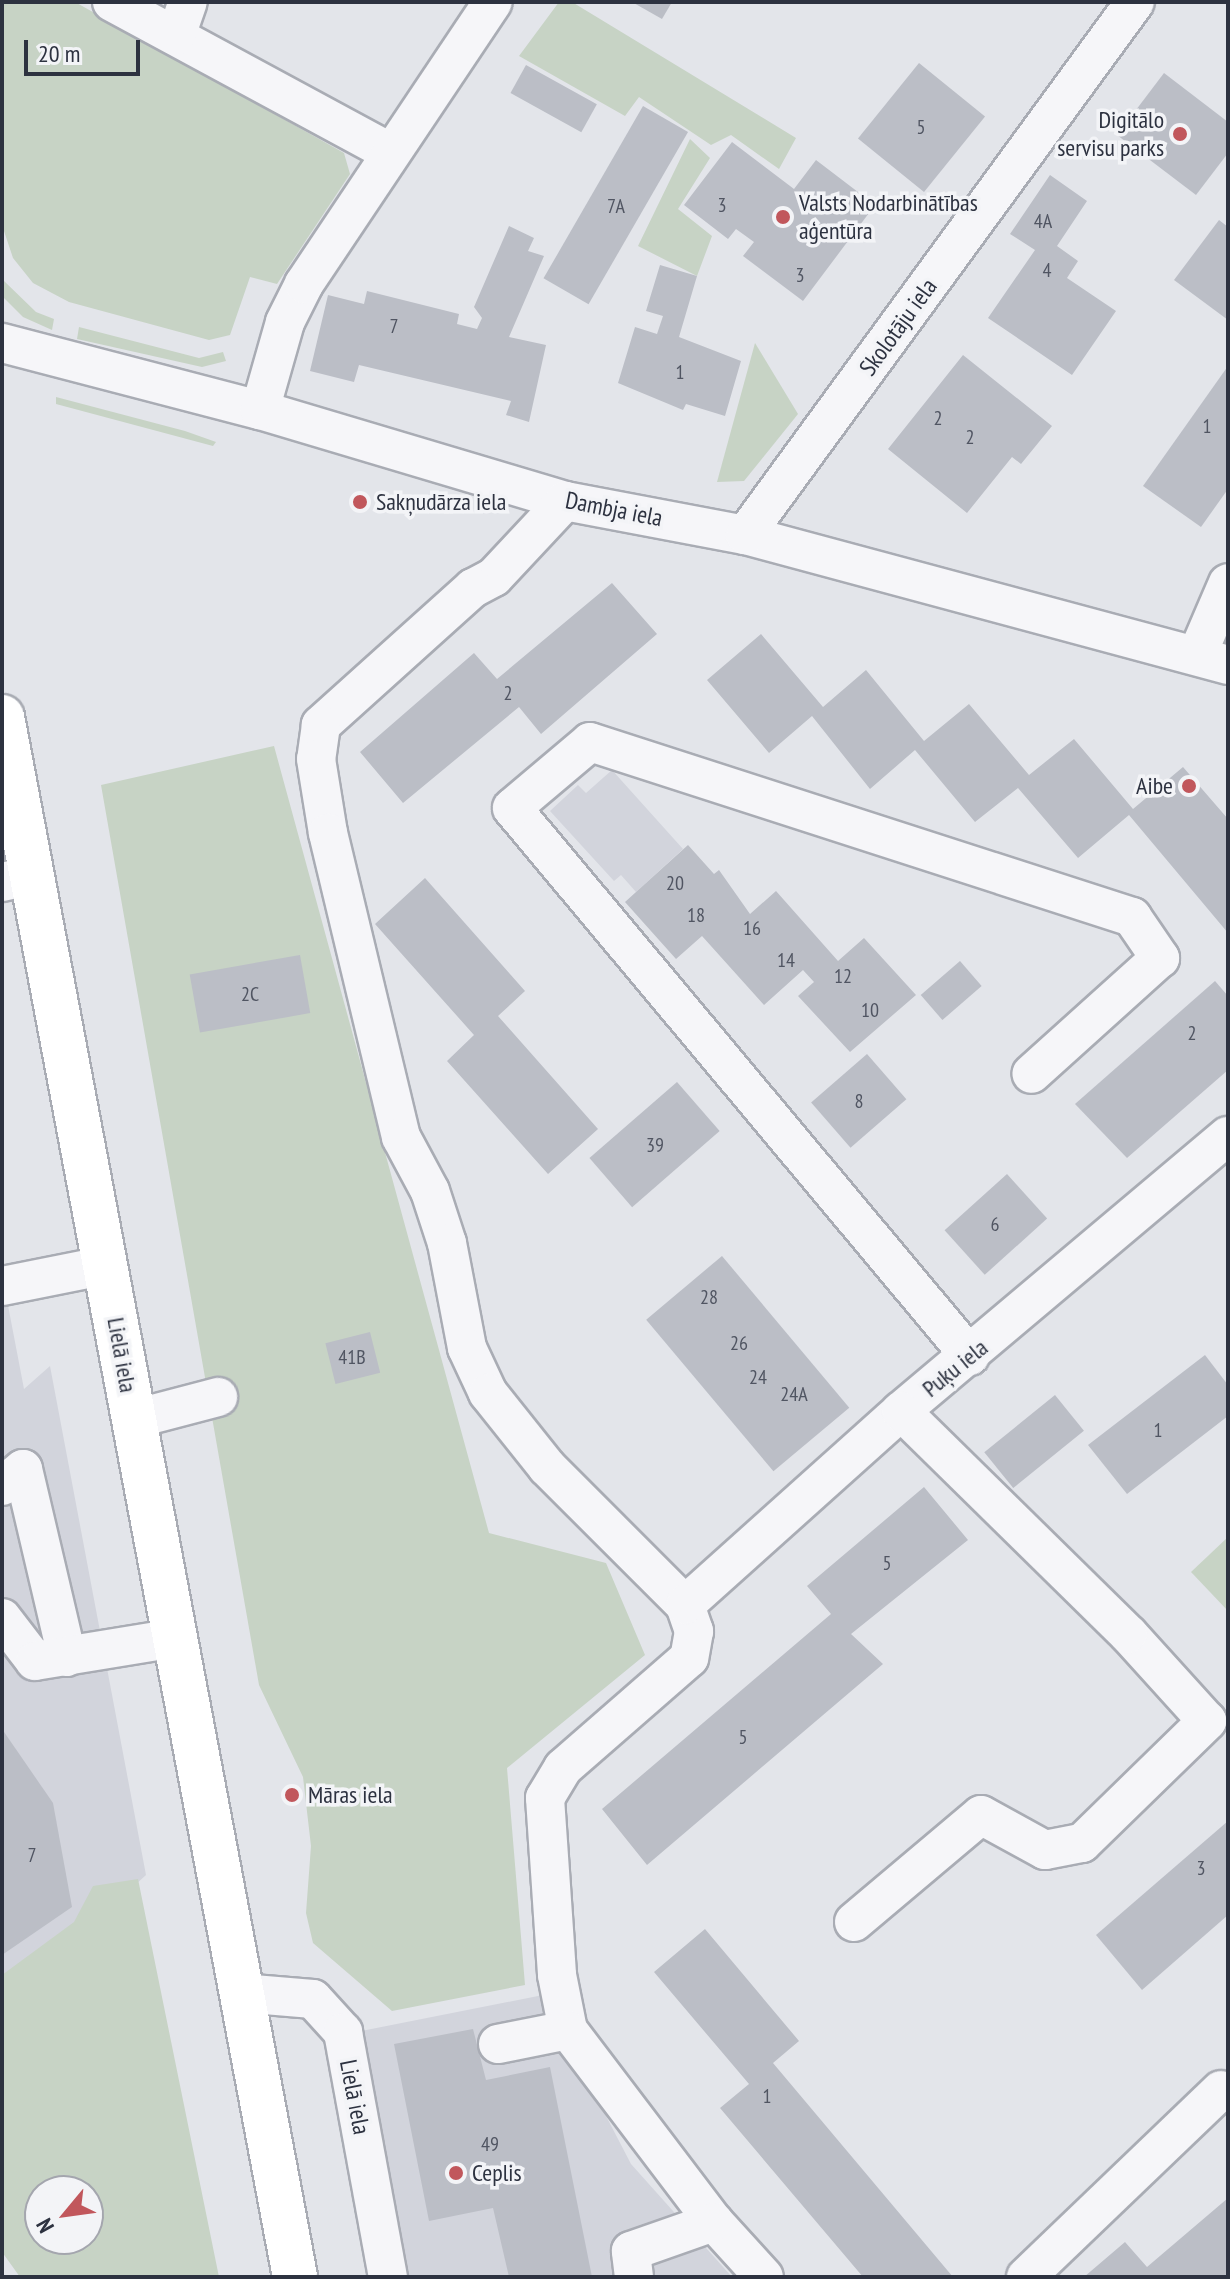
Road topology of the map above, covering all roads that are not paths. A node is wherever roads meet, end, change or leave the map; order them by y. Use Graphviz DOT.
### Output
graph roads {
  1 [pos="112,2"];
  2 [pos="493,2"];
  3 [pos="1135,2"];
  4 [pos="182,19"];
  5 [pos="391,153"];
  6 [pos="2,343"];
  7 [pos="260,410"];
  8 [pos="565,501"];
  9 [pos="745,535"];
  10 [pos="1228,583"];
  11 [pos="1212,660"];
  12 [pos="2,717"];
  13 [pos="17,879"];
  14 [pos="1031,1074"];
  15 [pos="1228,1136"];
  16 [pos="107,1265"];
  17 [pos="2,1286"];
  18 [pos="970,1356"];
  19 [pos="218,1397"];
  20 [pos="901,1411"];
  21 [pos="134,1419"];
  22 [pos="2,1486"];
  23 [pos="685,1605"];
  24 [pos="2,1618"];
  25 [pos="175,1638"];
  26 [pos="67,1657"];
  27 [pos="854,1922"];
  28 [pos="241,1993"];
  29 [pos="568,2030"];
  30 [pos="498,2044"];
  31 [pos="1221,2090"];
  32 [pos="714,2222"];
  33 [pos="295,2277"];
  34 [pos="388,2277"];
  35 [pos="634,2277"];
  36 [pos="764,2277"];
  37 [pos="1026,2277"];
  1 -- 4 [label="street"];
  2 -- 5 [label="street"];
  3 -- 9 [label="street, Skolotāju iela"];
  4 -- 5 [label="street"];
  5 -- 7 [label="street"];
  6 -- 7 [label="street, Dambja iela"];
  7 -- 8 [label="street, Dambja iela"];
  8 -- 9 [label="street, Dambja iela"];
  8 -- 23 [label="street"];
  9 -- 11 [label="street, Dambja iela"];
  10 -- 11 [label="street"];
  12 -- 13 [label="main road, Lielā iela"];
  13 -- 16 [label="main road, Lielā iela"];
  14 -- 18 [label="street"];
  15 -- 18 [label="street, Puķu iela"];
  16 -- 17 [label="street"];
  16 -- 21 [label="main road, Lielā iela"];
  18 -- 20 [label="street, Puķu iela"];
  19 -- 21 [label="street"];
  20 -- 23 [label="street, Puķu iela"];
  20 -- 27 [label="street"];
  21 -- 25 [label="main road, Lielā iela"];
  22 -- 26 [label="street"];
  23 -- 29 [label="street"];
  24 -- 26 [label="street"];
  25 -- 26 [label="street"];
  25 -- 28 [label="main road, Lielā iela"];
  28 -- 33 [label="main road, Lielā iela"];
  28 -- 34 [label="street, Lielā iela"];
  29 -- 30 [label="street"];
  29 -- 32 [label="street"];
  31 -- 37 [label="street"];
  32 -- 35 [label="street"];
  32 -- 36 [label="street"];
}
